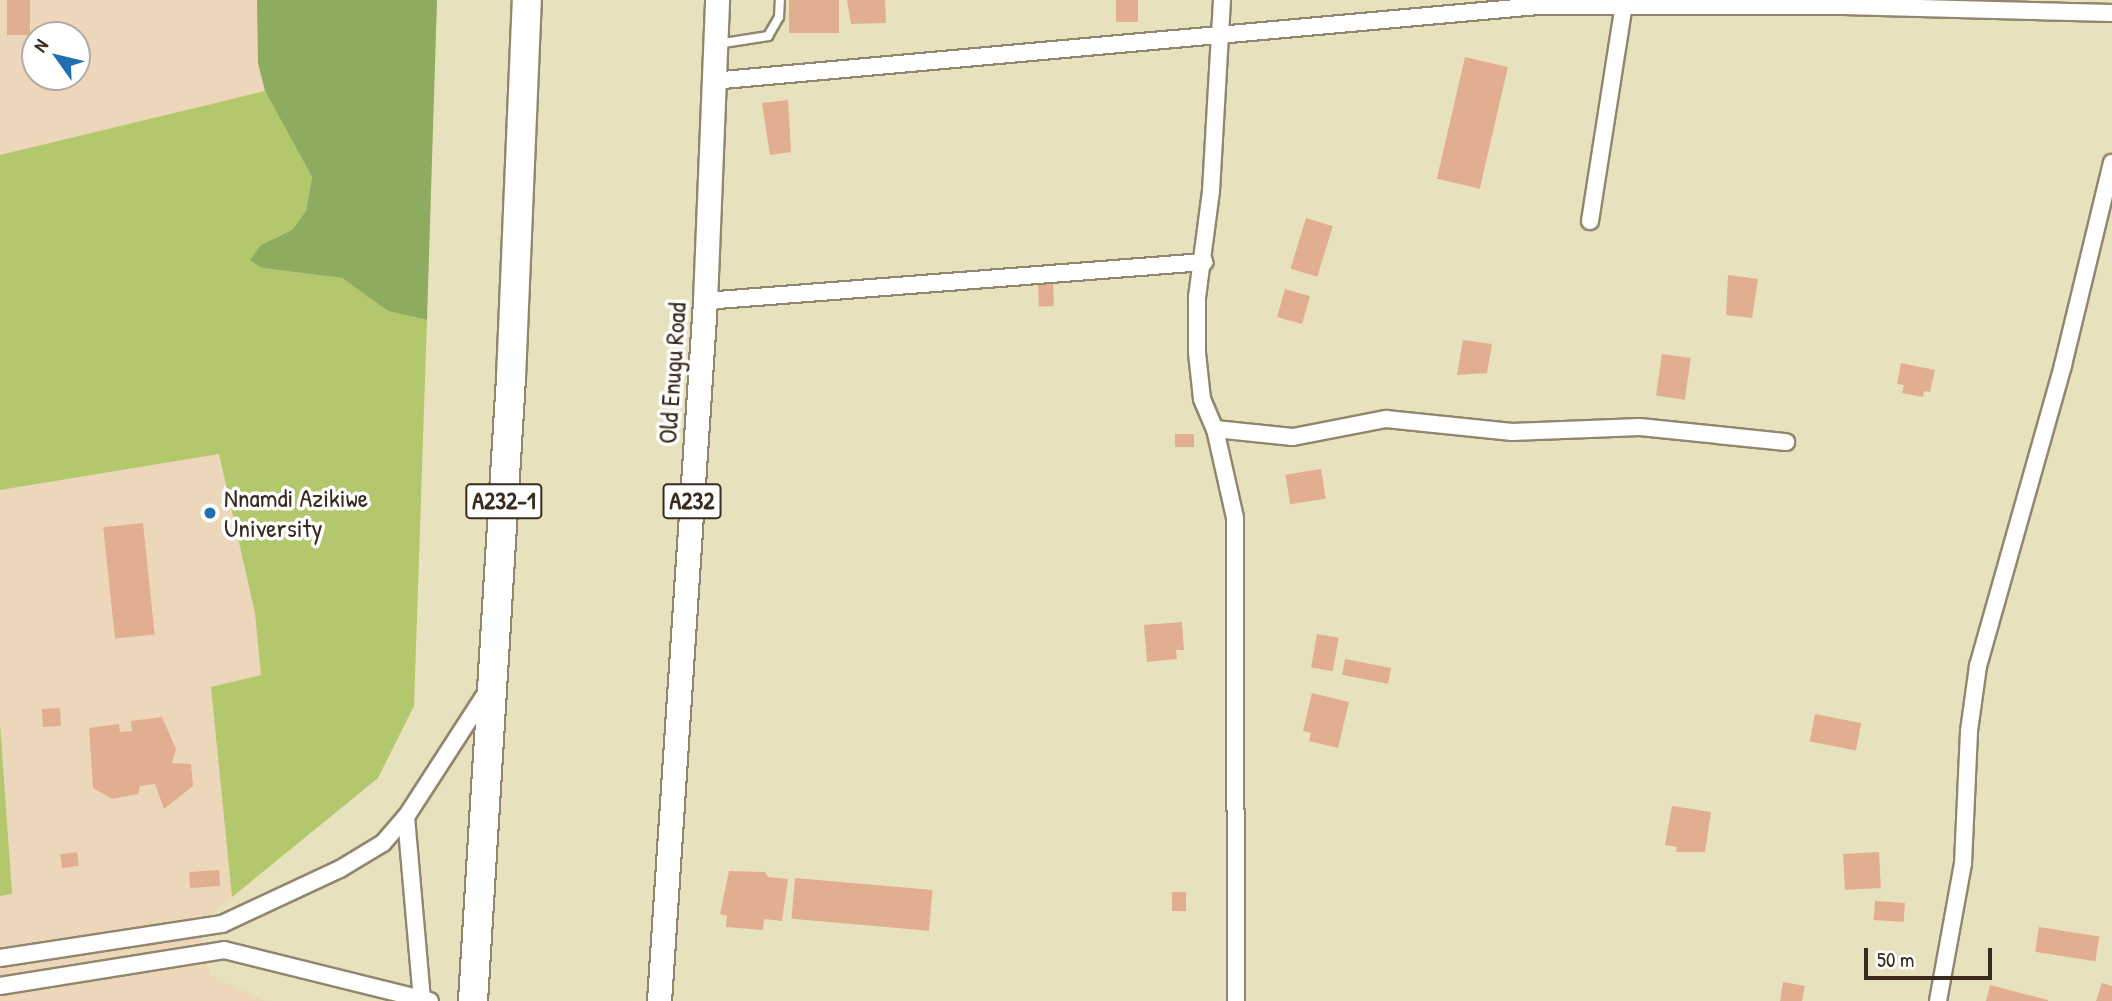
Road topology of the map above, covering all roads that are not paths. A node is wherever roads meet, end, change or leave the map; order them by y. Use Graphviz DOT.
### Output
graph roads {
  1 [pos="527,0"];
  2 [pos="717,0"];
  3 [pos="780,0"];
  4 [pos="1222,0"];
  5 [pos="1676,3"];
  6 [pos="1844,3"];
  7 [pos="1495,5"];
  8 [pos="1624,5"];
  9 [pos="2112,13"];
  10 [pos="1219,34"];
  11 [pos="714,45"];
  12 [pos="712,81"];
  13 [pos="2112,163"];
  14 [pos="1590,221"];
  15 [pos="1204,262"];
  16 [pos="705,301"];
  17 [pos="1216,429"];
  18 [pos="1786,442"];
  19 [pos="492,684"];
  20 [pos="406,817"];
  21 [pos="0,958"];
  22 [pos="0,986"];
  23 [pos="426,1000"];
  24 [pos="473,1001"];
  25 [pos="659,1001"];
  26 [pos="1236,1001"];
  27 [pos="1938,1001"];
  1 -- 19 [label="highway, A232-1"];
  2 -- 11 [label="main road, Old Enugu Road / A232"];
  3 -- 11 [label="lane"];
  4 -- 10 [label="street"];
  5 -- 6 [label="street"];
  5 -- 8 [label="street"];
  6 -- 9 [label="street"];
  7 -- 8 [label="street"];
  7 -- 10 [label="street"];
  8 -- 14 [label="street"];
  10 -- 12 [label="street"];
  10 -- 15 [label="street"];
  11 -- 12 [label="main road, Old Enugu Road / A232"];
  12 -- 16 [label="main road, Old Enugu Road / A232"];
  13 -- 27 [label="street"];
  15 -- 16 [label="street"];
  15 -- 17 [label="street"];
  16 -- 25 [label="main road, Old Enugu Road / A232"];
  17 -- 18 [label="street"];
  17 -- 26 [label="street"];
  19 -- 20 [label="street"];
  19 -- 24 [label="highway, A232-1"];
  20 -- 21 [label="street"];
  20 -- 23 [label="street"];
  22 -- 23 [label="street"];
}
